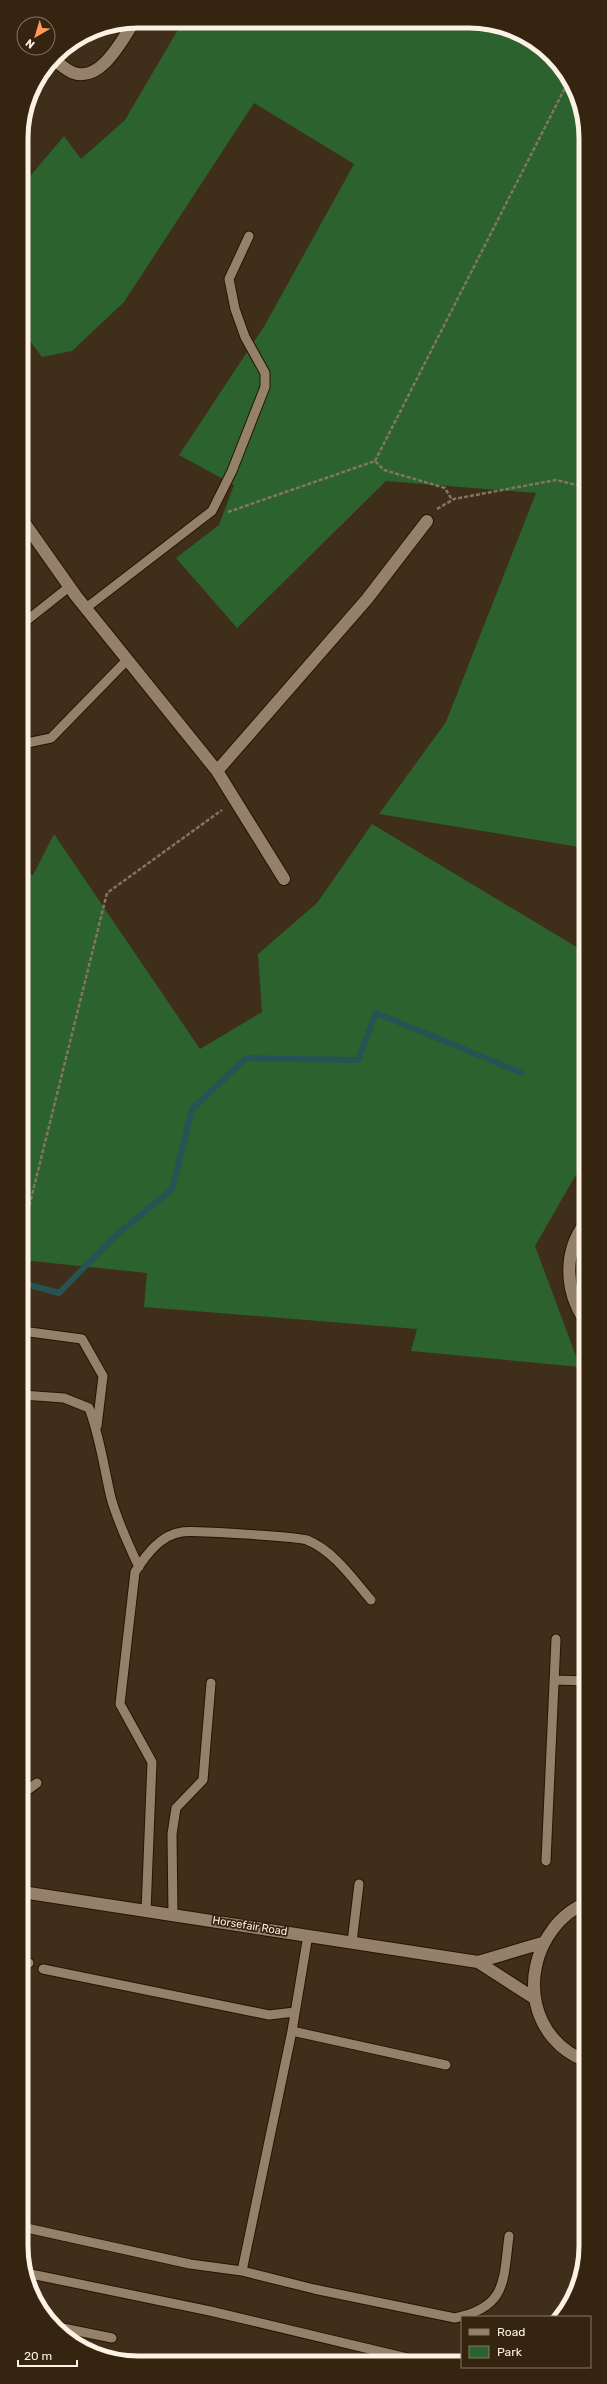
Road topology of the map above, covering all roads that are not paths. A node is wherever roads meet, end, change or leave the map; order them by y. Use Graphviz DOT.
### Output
graph roads {
  1 [pos="130,28"];
  2 [pos="58,62"];
  3 [pos="249,236"];
  4 [pos="427,521"];
  5 [pos="28,528"];
  6 [pos="69,587"];
  7 [pos="86,608"];
  8 [pos="28,619"];
  9 [pos="127,660"];
  10 [pos="28,743"];
  11 [pos="217,771"];
  12 [pos="284,879"];
  13 [pos="579,1234"];
  14 [pos="579,1312"];
  15 [pos="28,1332"];
  16 [pos="28,1396"];
  17 [pos="96,1428"];
  18 [pos="139,1566"];
  19 [pos="371,1600"];
  20 [pos="556,1639"];
  21 [pos="555,1680"];
  22 [pos="579,1681"];
  23 [pos="211,1683"];
  24 [pos="37,1783"];
  25 [pos="28,1790"];
  26 [pos="546,1862"];
  27 [pos="359,1884"];
  28 [pos="28,1893"];
  29 [pos="579,1907"];
  30 [pos="146,1911"];
  31 [pos="173,1915"];
  32 [pos="308,1935"];
  33 [pos="352,1942"];
  34 [pos="542,1943"];
  35 [pos="478,1962"];
  36 [pos="42,1969"];
  37 [pos="534,1998"];
  38 [pos="295,2012"];
  39 [pos="292,2031"];
  40 [pos="579,2060"];
  41 [pos="446,2065"];
  42 [pos="28,2228"];
  43 [pos="510,2236"];
  44 [pos="242,2271"];
  45 [pos="32,2274"];
  46 [pos="465,2316"];
  47 [pos="461,2317"];
  48 [pos="65,2329"];
  49 [pos="112,2338"];
  50 [pos="399,2356"];
  1 -- 2 [label="street"];
  3 -- 7 [label="lane"];
  4 -- 11 [label="street"];
  5 -- 6 [label="street"];
  6 -- 7 [label="street"];
  6 -- 8 [label="lane"];
  7 -- 9 [label="street"];
  9 -- 10 [label="lane"];
  9 -- 11 [label="street"];
  11 -- 12 [label="street"];
  13 -- 14 [label="street"];
  15 -- 17 [label="lane"];
  16 -- 17 [label="lane"];
  17 -- 18 [label="lane"];
  18 -- 19 [label="lane"];
  18 -- 30 [label="lane"];
  20 -- 21 [label="lane"];
  21 -- 22 [label="lane"];
  21 -- 26 [label="lane"];
  23 -- 31 [label="lane"];
  24 -- 25 [label="lane"];
  27 -- 33 [label="lane"];
  28 -- 30 [label="street, Horsefair Road"];
  29 -- 34 [label="street"];
  30 -- 31 [label="street, Horsefair Road"];
  31 -- 32 [label="street, Horsefair Road"];
  32 -- 33 [label="street, Horsefair Road"];
  32 -- 38 [label="lane"];
  33 -- 35 [label="street, Horsefair Road"];
  34 -- 35 [label="street, Horsefair Road"];
  34 -- 37 [label="street"];
  35 -- 37 [label="street, Horsefair Road"];
  36 -- 38 [label="lane"];
  37 -- 40 [label="street"];
  38 -- 39 [label="lane"];
  39 -- 41 [label="lane"];
  39 -- 44 [label="lane"];
  42 -- 44 [label="lane"];
  43 -- 46 [label="lane"];
  44 -- 47 [label="lane"];
  45 -- 50 [label="lane"];
  48 -- 49 [label="lane"];
}
